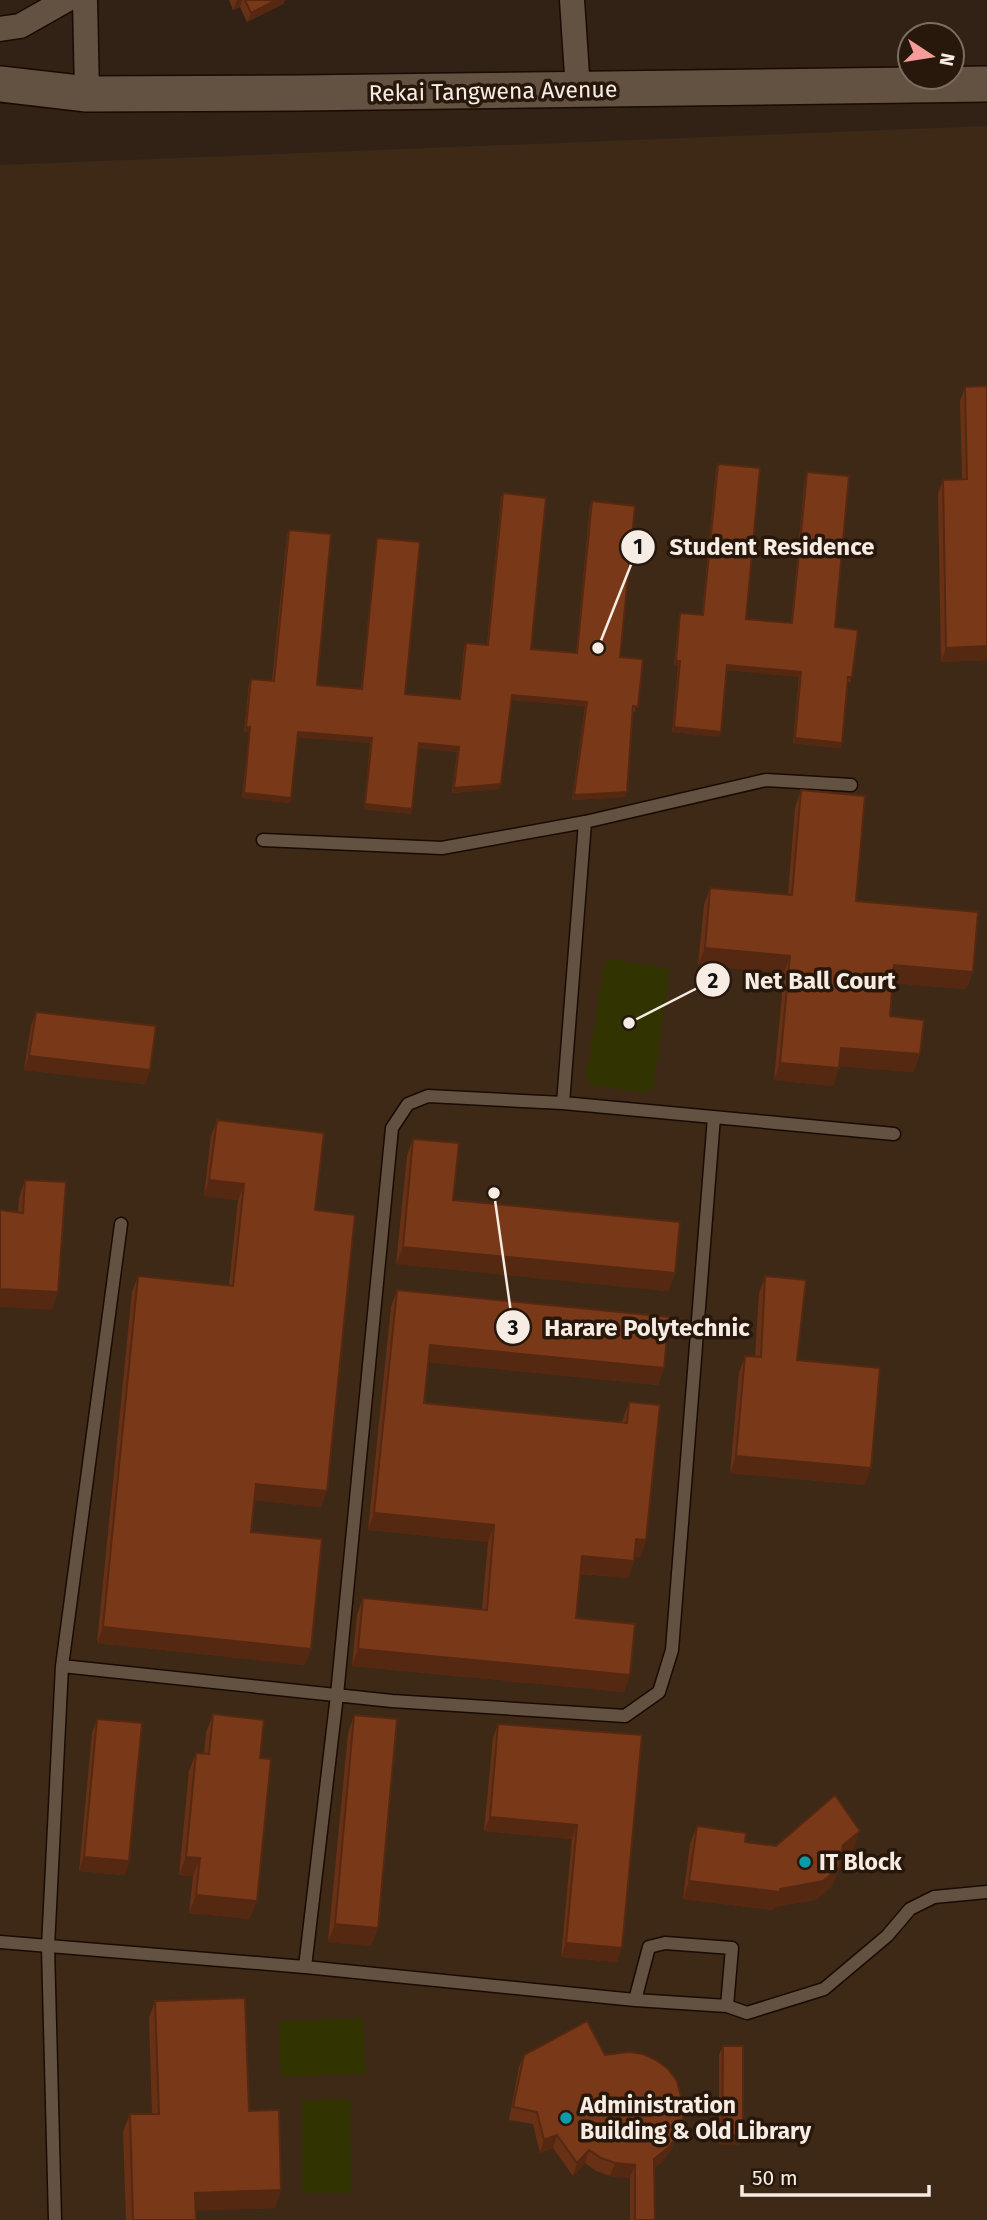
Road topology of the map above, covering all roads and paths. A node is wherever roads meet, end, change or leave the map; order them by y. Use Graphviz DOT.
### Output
graph roads {
  1 [pos="66,0"];
  2 [pos="85,0"];
  3 [pos="572,0"];
  4 [pos="0,29"];
  5 [pos="0,84"];
  6 [pos="987,84"];
  7 [pos="578,90"];
  8 [pos="87,94"];
  9 [pos="851,785"];
  10 [pos="585,822"];
  11 [pos="263,840"];
  12 [pos="563,1103"];
  13 [pos="714,1117"];
  14 [pos="894,1134"];
  15 [pos="121,1224"];
  16 [pos="62,1666"];
  17 [pos="337,1695"];
  18 [pos="987,1892"];
  19 [pos="0,1942"];
  20 [pos="48,1947"];
  21 [pos="305,1967"];
  22 [pos="635,2000"];
  23 [pos="727,2006"];
  24 [pos="55,2220"];
  1 -- 4 [label="street"];
  2 -- 8 [label="street"];
  3 -- 7 [label="street"];
  5 -- 8 [label="main road, Rekai Tangwena Avenue"];
  6 -- 7 [label="main road, Rekai Tangwena Avenue"];
  7 -- 8 [label="main road, Rekai Tangwena Avenue"];
  9 -- 10 [label="lane"];
  10 -- 11 [label="lane"];
  10 -- 12 [label="lane"];
  12 -- 13 [label="lane"];
  12 -- 17 [label="lane"];
  13 -- 14 [label="lane"];
  13 -- 17 [label="lane"];
  15 -- 16 [label="lane"];
  16 -- 17 [label="lane"];
  16 -- 20 [label="lane"];
  17 -- 21 [label="lane"];
  18 -- 23 [label="lane"];
  19 -- 20 [label="lane"];
  20 -- 21 [label="lane"];
  20 -- 24 [label="lane"];
  21 -- 22 [label="lane"];
  22 -- 23 [label="lane"];
  22 -- 23 [label="lane"];
}
